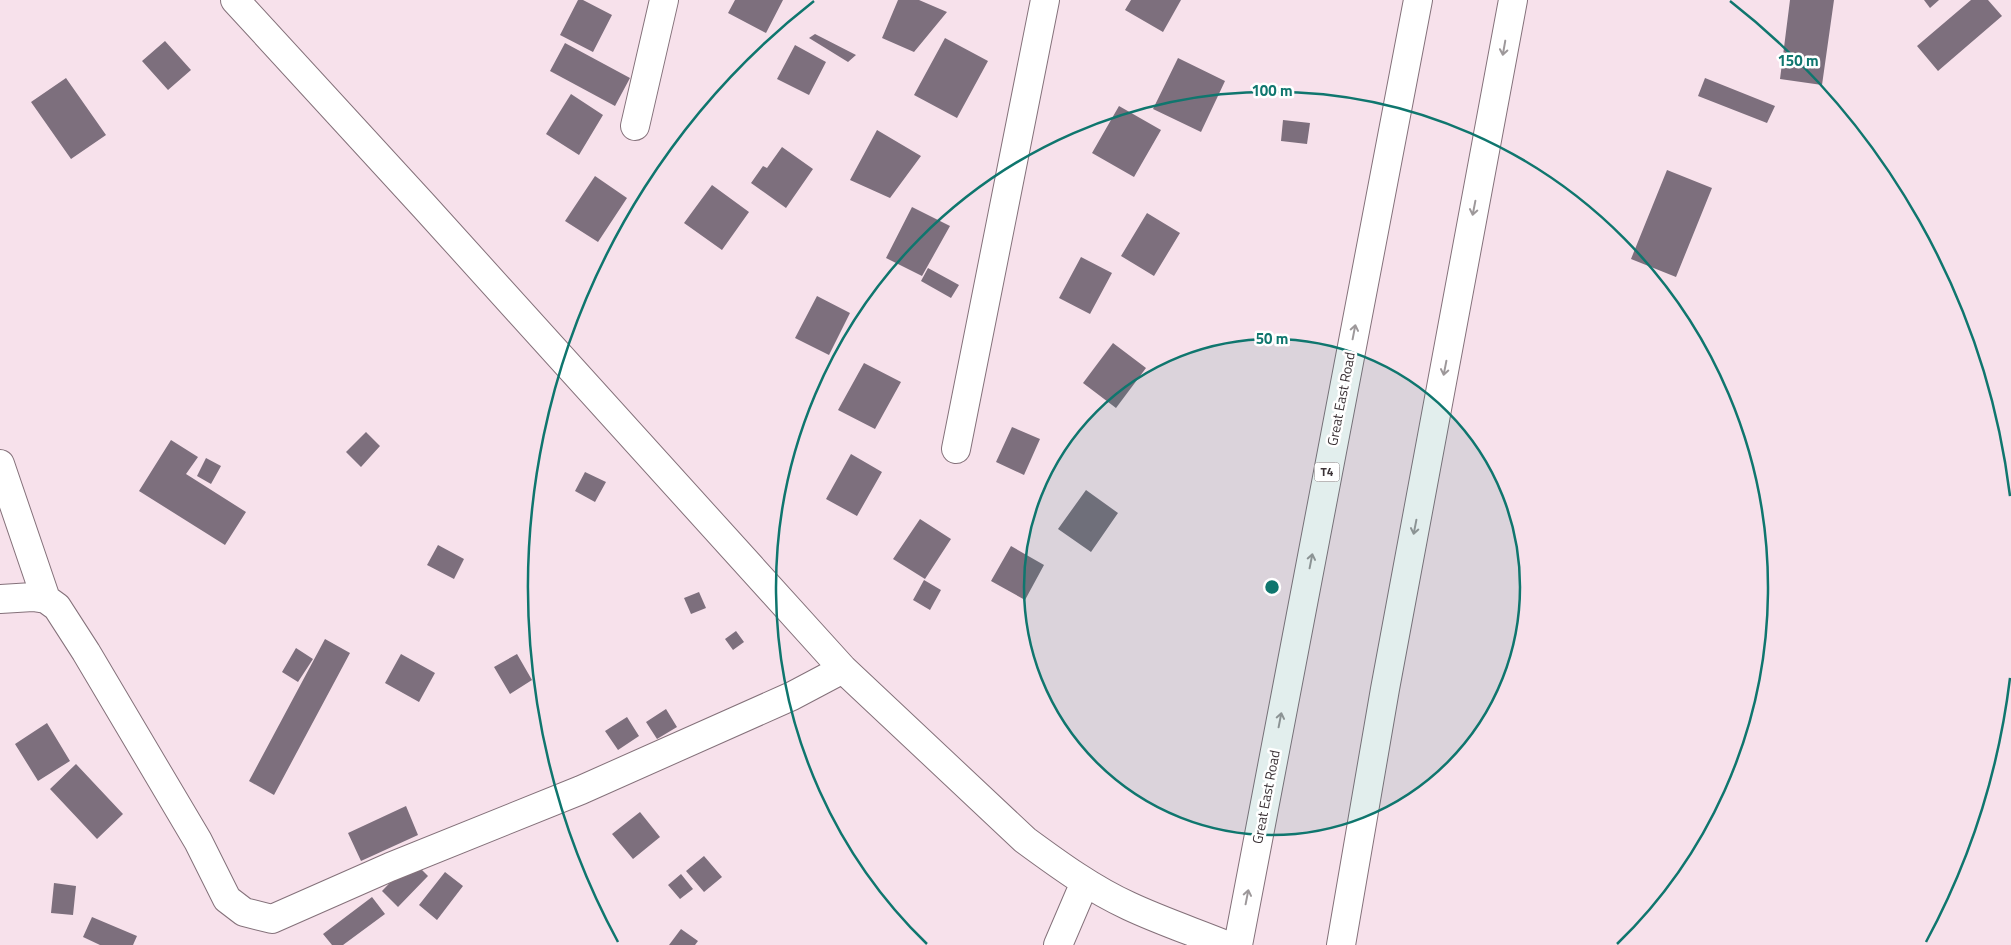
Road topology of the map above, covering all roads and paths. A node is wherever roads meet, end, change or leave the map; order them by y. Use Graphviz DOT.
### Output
graph roads {
  1 [pos="234,0"];
  2 [pos="664,0"];
  3 [pos="1418,0"];
  4 [pos="1512,0"];
  5 [pos="1040,4"];
  6 [pos="636,126"];
  7 [pos="956,449"];
  8 [pos="0,464"];
  9 [pos="0,599"];
  10 [pos="46,599"];
  11 [pos="843,669"];
  12 [pos="1085,882"];
  13 [pos="1058,945"];
  14 [pos="1226,945"];
  15 [pos="1238,945"];
  16 [pos="1341,945"];
  1 -- 11 [label="street"];
  2 -- 6 [label="street"];
  15 -- 3 [label="street, Great East Road / T4, one-way"];
  4 -- 16 [label="street, one-way"];
  5 -- 7 [label="street"];
  8 -- 10 [label="street"];
  9 -- 10 [label="street"];
  10 -- 11 [label="street"];
  11 -- 12 [label="street"];
  12 -- 13 [label="street"];
  12 -- 14 [label="street"];
}
